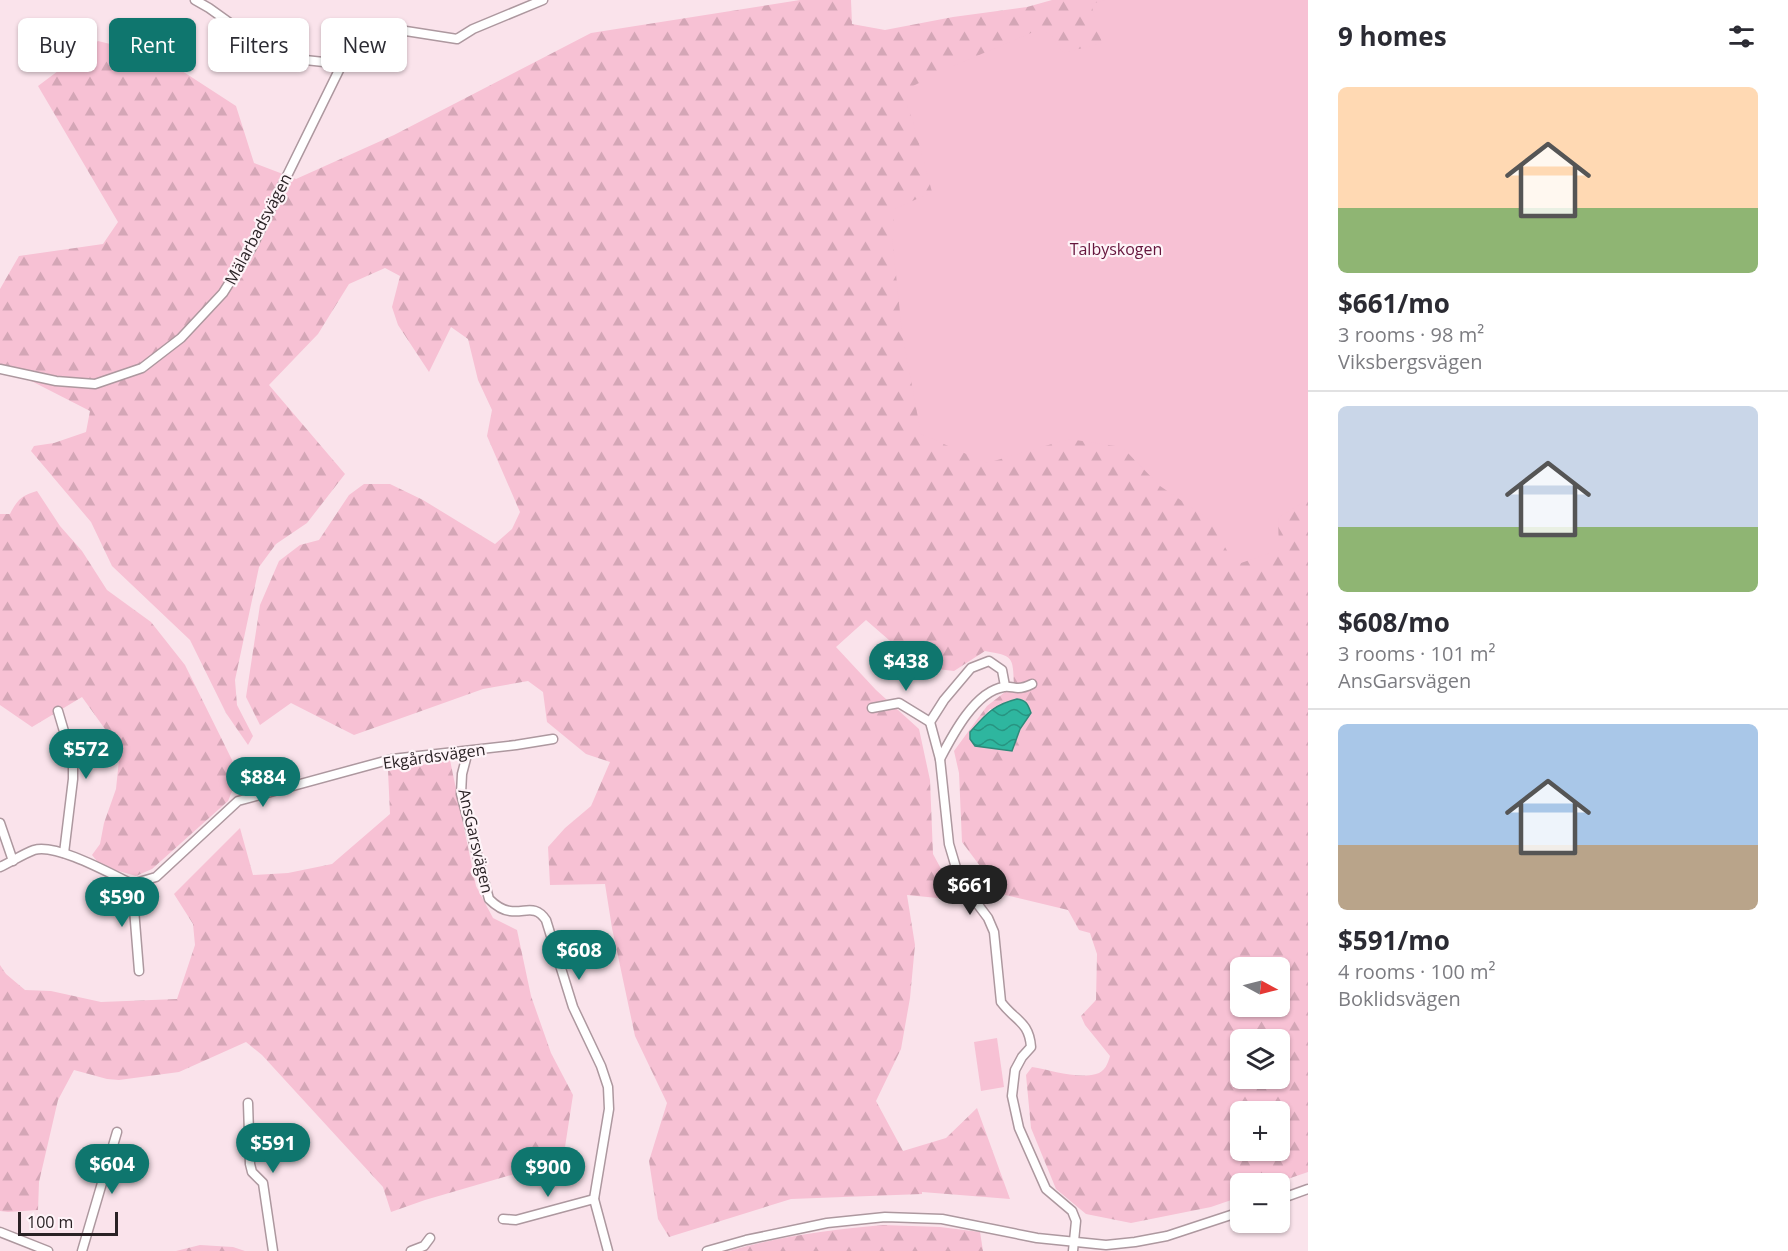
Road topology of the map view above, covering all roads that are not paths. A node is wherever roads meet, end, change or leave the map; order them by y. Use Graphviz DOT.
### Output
graph roads {
  1 [pos="195,0"];
  2 [pos="543,0"];
  3 [pos="407,30"];
  4 [pos="321,62"];
  5 [pos="338,72"];
  6 [pos="0,369"];
  7 [pos="1032,684"];
  8 [pos="1005,686"];
  9 [pos="872,708"];
  10 [pos="58,711"];
  11 [pos="930,722"];
  12 [pos="553,739"];
  13 [pos="468,751"];
  14 [pos="940,759"];
  15 [pos="0,823"];
  16 [pos="64,853"];
  17 [pos="13,861"];
  18 [pos="0,867"];
  19 [pos="132,884"];
  20 [pos="139,971"];
  21 [pos="248,1103"];
  22 [pos="117,1132"];
  23 [pos="1308,1190"];
  24 [pos="1290,1195"];
  25 [pos="594,1199"];
  26 [pos="1230,1215"];
  27 [pos="503,1220"];
  28 [pos="0,1232"];
  29 [pos="430,1238"];
  30 [pos="1073,1247"];
  31 [pos="48,1251"];
  32 [pos="82,1251"];
  33 [pos="273,1251"];
  34 [pos="411,1251"];
  35 [pos="608,1251"];
  36 [pos="707,1251"];
  1 -- 4 [label="street"];
  2 -- 3 [label="street, Mälarbadsvägen"];
  5 -- 6 [label="street, Mälarbadsvägen"];
  7 -- 8 [label="street"];
  8 -- 11 [label="street"];
  8 -- 14 [label="street"];
  9 -- 11 [label="street"];
  10 -- 16 [label="street"];
  11 -- 14 [label="street"];
  12 -- 13 [label="street, Ekgårdsvägen"];
  13 -- 19 [label="street, Ekgårdsvägen"];
  13 -- 25 [label="street, AnsGarsvägen"];
  14 -- 30 [label="street"];
  15 -- 17 [label="street"];
  16 -- 17 [label="street"];
  16 -- 19 [label="street"];
  17 -- 18 [label="street"];
  19 -- 20 [label="street"];
  21 -- 33 [label="street"];
  22 -- 32 [label="street"];
  23 -- 24 [label="street"];
  25 -- 27 [label="street"];
  25 -- 35 [label="street, AnsGarsvägen"];
  26 -- 30 [label="street"];
  28 -- 31 [label="street"];
  29 -- 34 [label="street"];
  30 -- 36 [label="street"];
}
